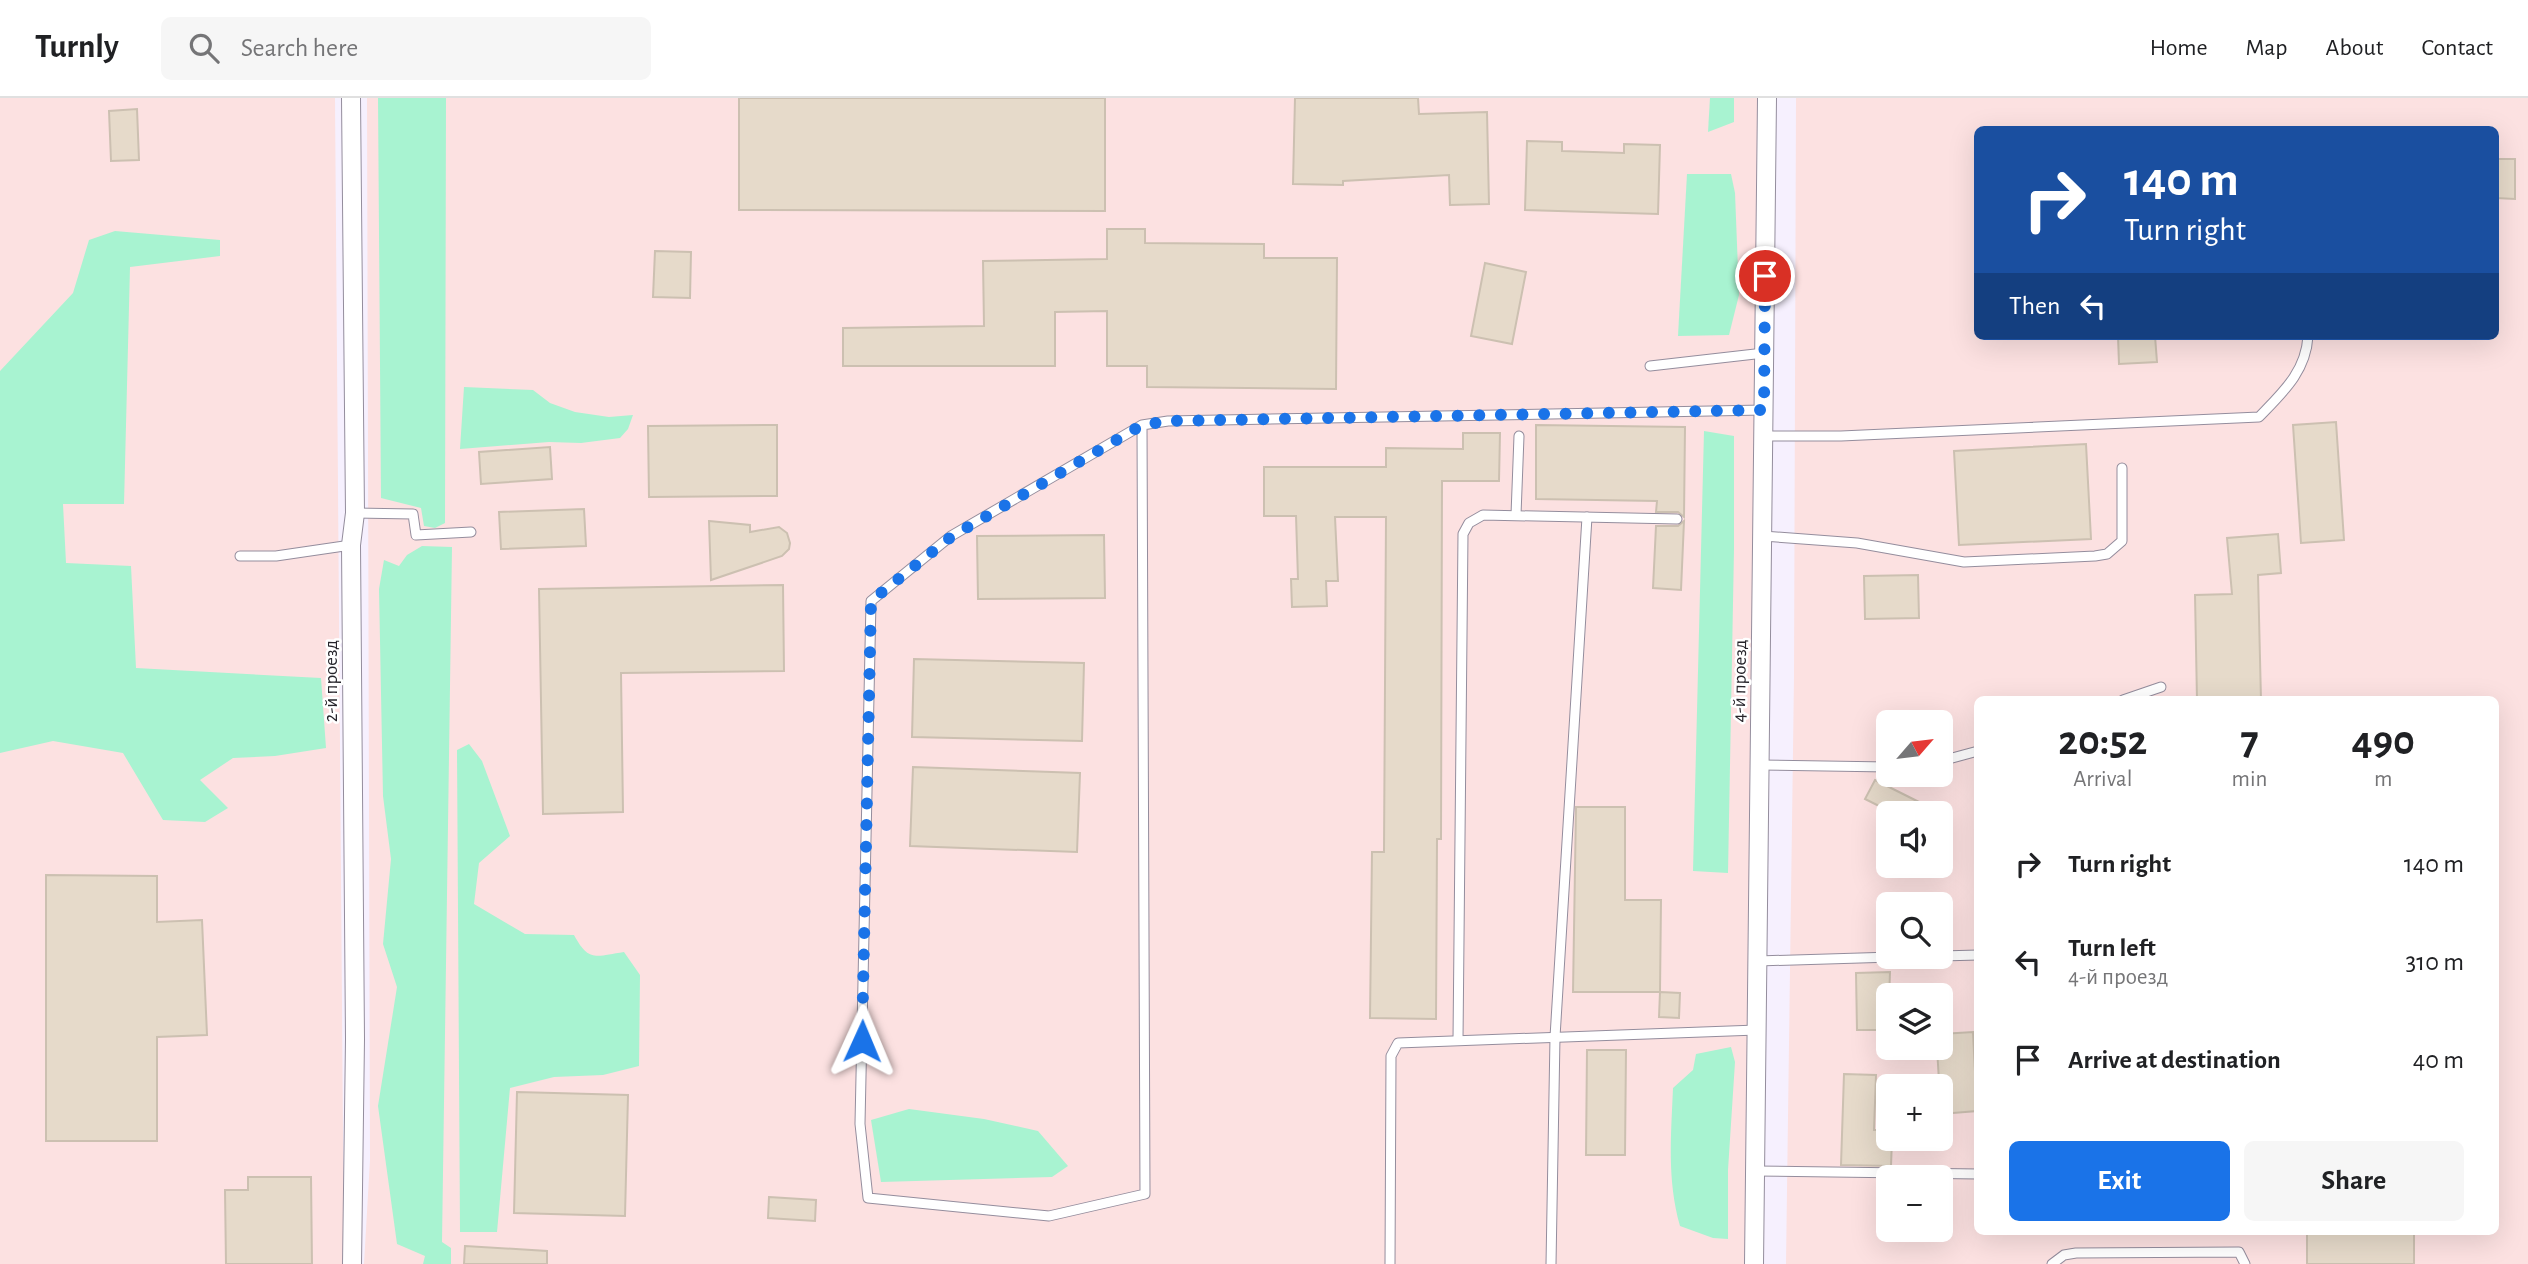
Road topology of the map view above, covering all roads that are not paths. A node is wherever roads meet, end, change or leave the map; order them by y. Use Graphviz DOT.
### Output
graph roads {
  1 [pos="351,98"];
  2 [pos="1767,98"];
  3 [pos="2308,340"];
  4 [pos="1764,353"];
  5 [pos="1650,366"];
  6 [pos="1764,410"];
  7 [pos="1142,425"];
  8 [pos="1518,436"];
  9 [pos="1764,436"];
  10 [pos="2122,468"];
  11 [pos="355,513"];
  12 [pos="1516,515"];
  13 [pos="1587,517"];
  14 [pos="1677,519"];
  15 [pos="471,532"];
  16 [pos="1763,536"];
  17 [pos="351,545"];
  18 [pos="240,556"];
  19 [pos="2161,687"];
  20 [pos="2135,696"];
  21 [pos="1974,752"];
  22 [pos="1953,758"];
  23 [pos="1760,765"];
  24 [pos="1876,767"];
  25 [pos="1974,955"];
  26 [pos="1953,956"];
  27 [pos="1876,958"];
  28 [pos="1758,961"];
  29 [pos="1757,1030"];
  30 [pos="1555,1037"];
  31 [pos="1458,1040"];
  32 [pos="1755,1171"];
  33 [pos="1974,1174"];
  34 [pos="352,1264"];
  35 [pos="1390,1264"];
  36 [pos="1551,1264"];
  37 [pos="1754,1264"];
  38 [pos="2052,1264"];
  39 [pos="2245,1264"];
  1 -- 11 [label="street, 2-й проезд"];
  2 -- 4 [label="street, 4-й проезд"];
  3 -- 9 [label="lane"];
  4 -- 5 [label="lane"];
  4 -- 6 [label="street, 4-й проезд"];
  6 -- 7 [label="lane"];
  6 -- 9 [label="street, 4-й проезд"];
  7 -- 7 [label="lane"];
  8 -- 12 [label="lane"];
  9 -- 16 [label="street, 4-й проезд"];
  10 -- 16 [label="lane"];
  11 -- 15 [label="lane"];
  11 -- 17 [label="street, 2-й проезд"];
  12 -- 13 [label="lane"];
  12 -- 31 [label="lane"];
  13 -- 14 [label="lane"];
  13 -- 30 [label="lane"];
  16 -- 23 [label="street, 4-й проезд"];
  17 -- 18 [label="lane"];
  17 -- 34 [label="street, 2-й проезд"];
  19 -- 20 [label="lane"];
  21 -- 22 [label="lane"];
  23 -- 24 [label="lane"];
  23 -- 28 [label="street, 4-й проезд"];
  25 -- 26 [label="lane"];
  27 -- 28 [label="lane"];
  28 -- 29 [label="street, 4-й проезд"];
  29 -- 30 [label="lane"];
  29 -- 32 [label="street, 4-й проезд"];
  30 -- 31 [label="lane"];
  30 -- 36 [label="lane"];
  31 -- 35 [label="lane"];
  32 -- 33 [label="lane"];
  32 -- 37 [label="street, 4-й проезд"];
  38 -- 39 [label="lane"];
}
